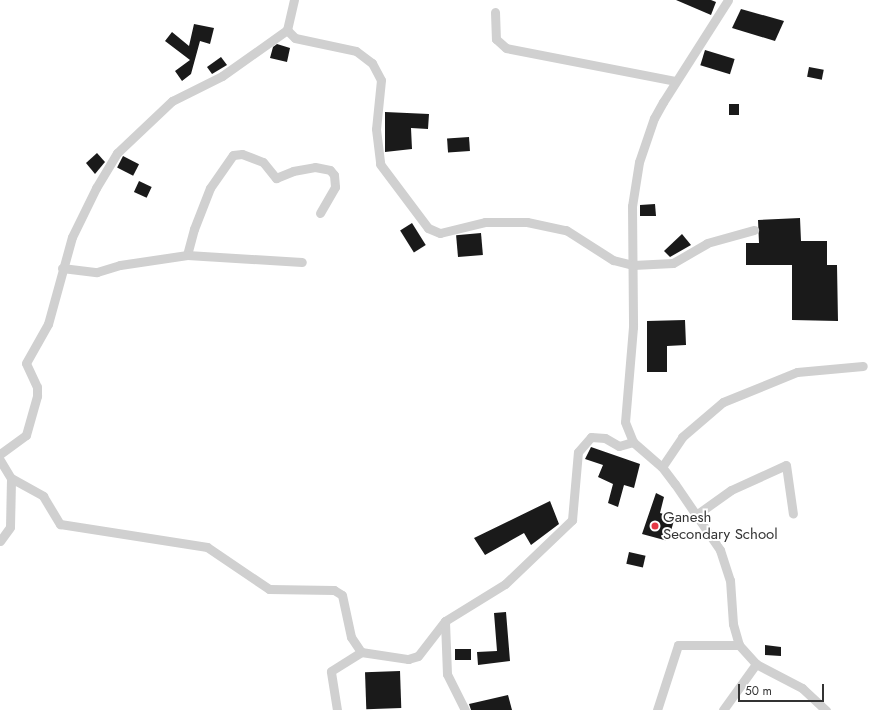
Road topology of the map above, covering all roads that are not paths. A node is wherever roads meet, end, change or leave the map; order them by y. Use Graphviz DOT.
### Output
graph roads {
  1 [pos="294,0"];
  2 [pos="728,0"];
  3 [pos="289,4"];
  4 [pos="495,12"];
  5 [pos="287,30"];
  6 [pos="675,81"];
  7 [pos="320,214"];
  8 [pos="754,230"];
  9 [pos="187,255"];
  10 [pos="302,262"];
  11 [pos="633,265"];
  12 [pos="62,268"];
  13 [pos="863,366"];
  14 [pos="633,442"];
  15 [pos="0,454"];
  16 [pos="0,460"];
  17 [pos="662,467"];
  18 [pos="11,478"];
  19 [pos="793,514"];
  20 [pos="696,515"];
  21 [pos="0,541"];
  22 [pos="445,621"];
  23 [pos="739,645"];
  24 [pos="361,652"];
  25 [pos="756,664"];
  26 [pos="337,710"];
  27 [pos="465,710"];
  28 [pos="657,710"];
  29 [pos="723,710"];
  30 [pos="826,710"];
  1 -- 3 [label="street"];
  2 -- 6 [label="street"];
  3 -- 5 [label="street"];
  4 -- 6 [label="street"];
  5 -- 11 [label="street"];
  5 -- 12 [label="street"];
  6 -- 11 [label="street"];
  7 -- 9 [label="street"];
  8 -- 11 [label="street"];
  9 -- 10 [label="street"];
  9 -- 12 [label="street"];
  11 -- 14 [label="street"];
  12 -- 15 [label="street"];
  13 -- 17 [label="street"];
  14 -- 17 [label="street"];
  14 -- 22 [label="street"];
  16 -- 18 [label="street"];
  17 -- 20 [label="street"];
  18 -- 21 [label="street"];
  18 -- 24 [label="street"];
  19 -- 20 [label="street"];
  20 -- 23 [label="street"];
  22 -- 24 [label="street"];
  22 -- 27 [label="street"];
  23 -- 25 [label="street"];
  23 -- 28 [label="street"];
  24 -- 26 [label="street"];
  25 -- 29 [label="street"];
  25 -- 30 [label="street"];
}
